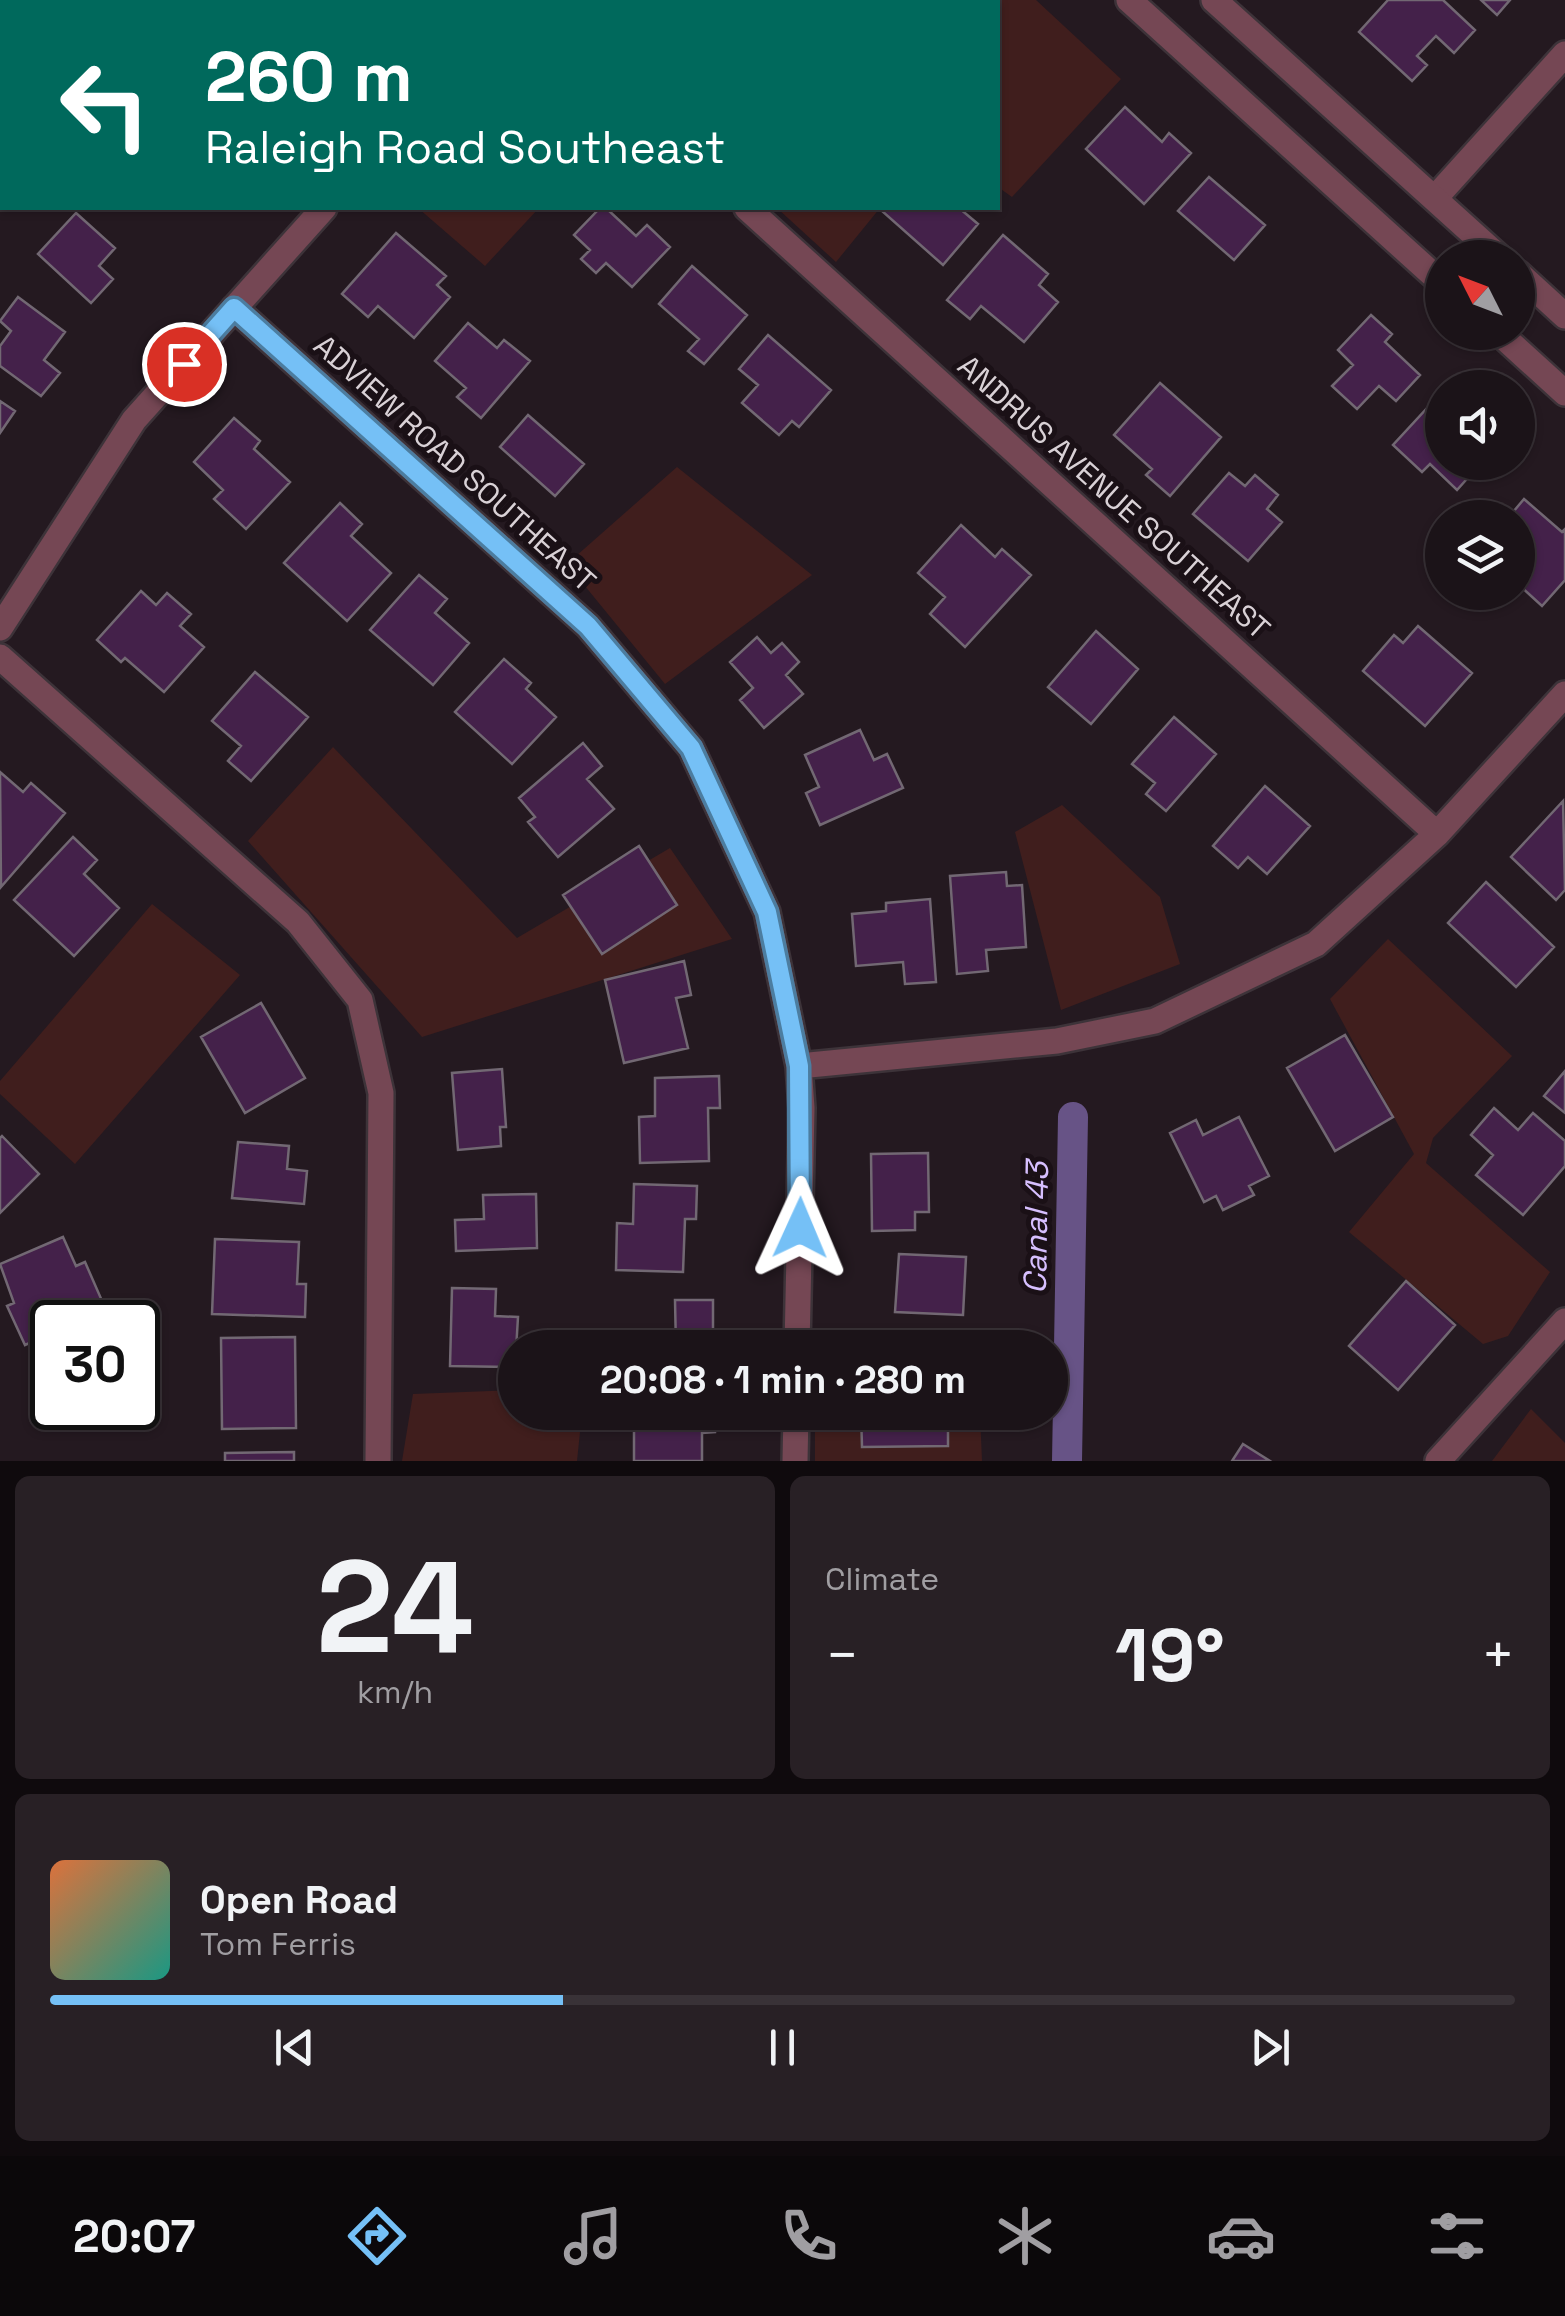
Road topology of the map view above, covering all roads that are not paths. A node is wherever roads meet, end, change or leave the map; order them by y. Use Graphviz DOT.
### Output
graph roads {
  1 [pos="1129,0"];
  2 [pos="1214,0"];
  3 [pos="1565,54"];
  4 [pos="1435,198"];
  5 [pos="322,210"];
  6 [pos="749,210"];
  7 [pos="1480,240"];
  8 [pos="1425,267"];
  9 [pos="1535,289"];
  10 [pos="234,308"];
  11 [pos="1565,316"];
  12 [pos="1518,350"];
  13 [pos="1565,393"];
  14 [pos="0,628"];
  15 [pos="0,657"];
  16 [pos="1565,694"];
  17 [pos="1438,834"];
  18 [pos="799,1066"];
  19 [pos="1565,1320"];
  20 [pos="797,1330"];
  21 [pos="795,1430"];
  22 [pos="378,1461"];
  23 [pos="794,1461"];
  24 [pos="1438,1461"];
  1 -- 8 [label="street"];
  2 -- 4 [label="street"];
  3 -- 4 [label="street"];
  4 -- 7 [label="street"];
  5 -- 10 [label="street"];
  6 -- 17 [label="street, ANDRUS AVENUE SOUTHEAST"];
  9 -- 11 [label="street"];
  10 -- 14 [label="street"];
  10 -- 18 [label="street, ADVIEW ROAD SOUTHEAST"];
  12 -- 13 [label="street"];
  15 -- 22 [label="street"];
  16 -- 17 [label="street"];
  17 -- 18 [label="street"];
  18 -- 20 [label="street, ADVIEW ROAD SOUTHEAST"];
  19 -- 24 [label="street"];
  21 -- 23 [label="street"];
}
